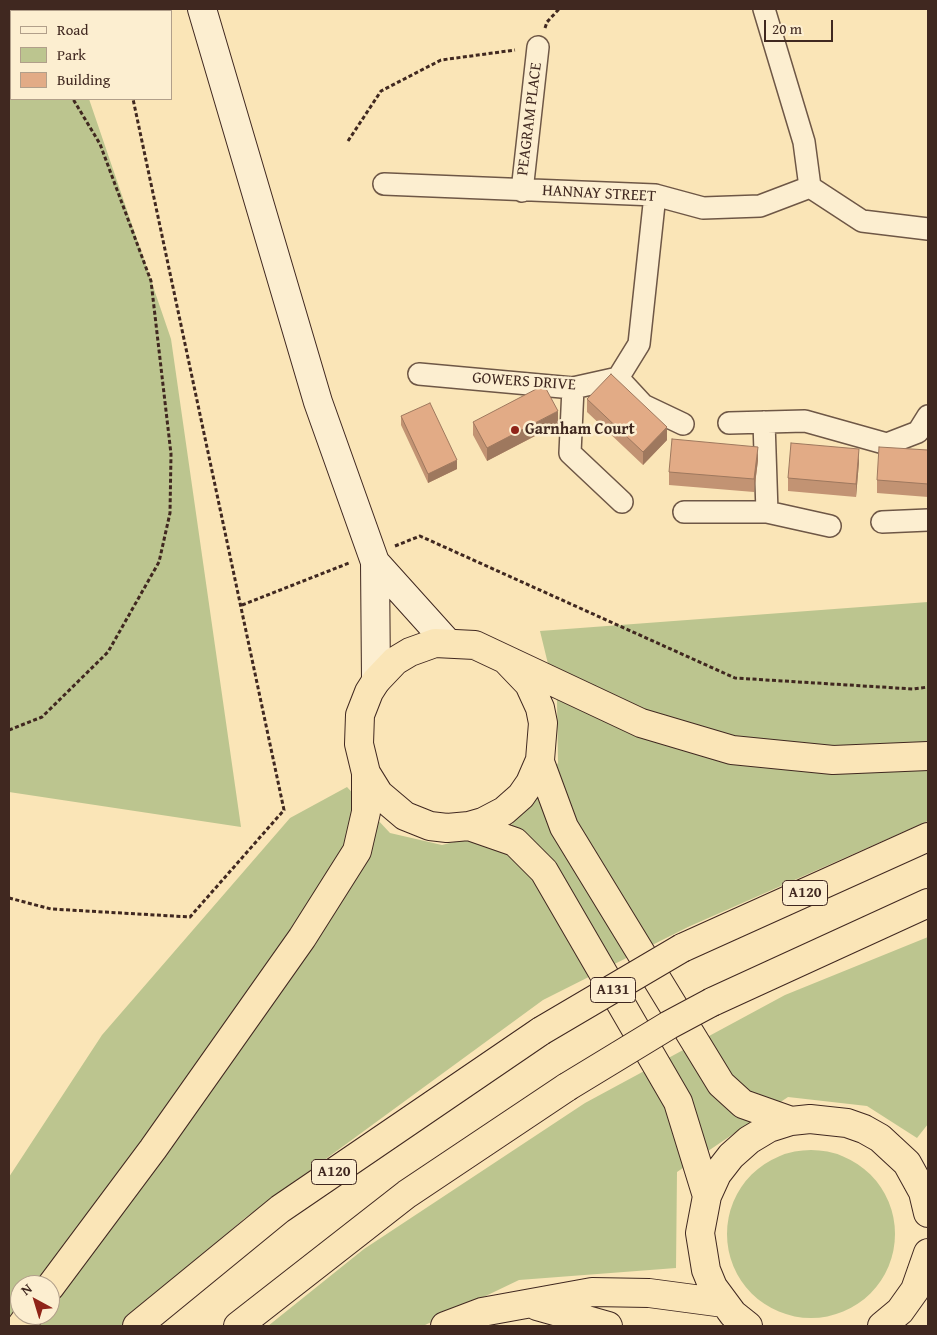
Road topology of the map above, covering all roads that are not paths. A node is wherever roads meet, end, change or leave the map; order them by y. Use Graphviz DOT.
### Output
graph roads {
  1 [pos="202,9"];
  2 [pos="764,9"];
  3 [pos="538,47"];
  4 [pos="384,184"];
  5 [pos="810,188"];
  6 [pos="522,190"];
  7 [pos="655,195"];
  8 [pos="928,229"];
  9 [pos="419,374"];
  10 [pos="618,378"];
  11 [pos="573,388"];
  12 [pos="928,416"];
  13 [pos="764,422"];
  14 [pos="729,423"];
  15 [pos="683,424"];
  16 [pos="622,502"];
  17 [pos="684,512"];
  18 [pos="767,512"];
  19 [pos="928,520"];
  20 [pos="882,522"];
  21 [pos="830,526"];
  22 [pos="374,558"];
  23 [pos="447,642"];
  24 [pos="507,661"];
  25 [pos="376,681"];
  26 [pos="928,756"];
  27 [pos="540,762"];
  28 [pos="366,773"];
  29 [pos="469,826"];
  30 [pos="928,838"];
  31 [pos="928,904"];
  32 [pos="791,1121"];
  33 [pos="922,1169"];
  34 [pos="707,1196"];
  35 [pos="928,1208"];
  36 [pos="928,1253"];
  37 [pos="59,1275"];
  38 [pos="918,1298"];
  39 [pos="724,1303"];
  40 [pos="530,1304"];
  41 [pos="137,1326"];
  42 [pos="238,1326"];
  43 [pos="445,1326"];
  44 [pos="608,1326"];
  45 [pos="748,1326"];
  46 [pos="884,1326"];
  1 -- 22 [label="main road"];
  2 -- 5 [label="street"];
  3 -- 6 [label="street, PEAGRAM PLACE"];
  4 -- 6 [label="street, HANNAY STREET"];
  5 -- 7 [label="street, HANNAY STREET"];
  5 -- 8 [label="street"];
  6 -- 7 [label="street, HANNAY STREET"];
  7 -- 10 [label="street"];
  9 -- 11 [label="street, GOWERS DRIVE"];
  10 -- 11 [label="street, GOWERS DRIVE"];
  10 -- 15 [label="street"];
  11 -- 16 [label="street"];
  12 -- 13 [label="street"];
  13 -- 14 [label="street"];
  13 -- 18 [label="street"];
  17 -- 18 [label="street"];
  18 -- 21 [label="street"];
  19 -- 20 [label="street"];
  22 -- 23 [label="main road"];
  22 -- 25 [label="main road"];
  23 -- 24 [label="highway"];
  23 -- 25 [label="highway"];
  24 -- 26 [label="highway"];
  24 -- 27 [label="highway"];
  25 -- 28 [label="highway"];
  27 -- 29 [label="highway"];
  27 -- 32 [label="highway, A131"];
  28 -- 29 [label="highway"];
  28 -- 37 [label="highway"];
  29 -- 34 [label="highway, A131"];
  30 -- 41 [label="highway, A120, bridge"];
  31 -- 42 [label="highway, bridge"];
  32 -- 33 [label="highway"];
  32 -- 34 [label="highway"];
  33 -- 35 [label="highway"];
  34 -- 39 [label="highway"];
  36 -- 38 [label="highway"];
  38 -- 46 [label="highway"];
  39 -- 40 [label="highway"];
  39 -- 45 [label="highway"];
  40 -- 43 [label="highway"];
  40 -- 44 [label="highway"];
}
